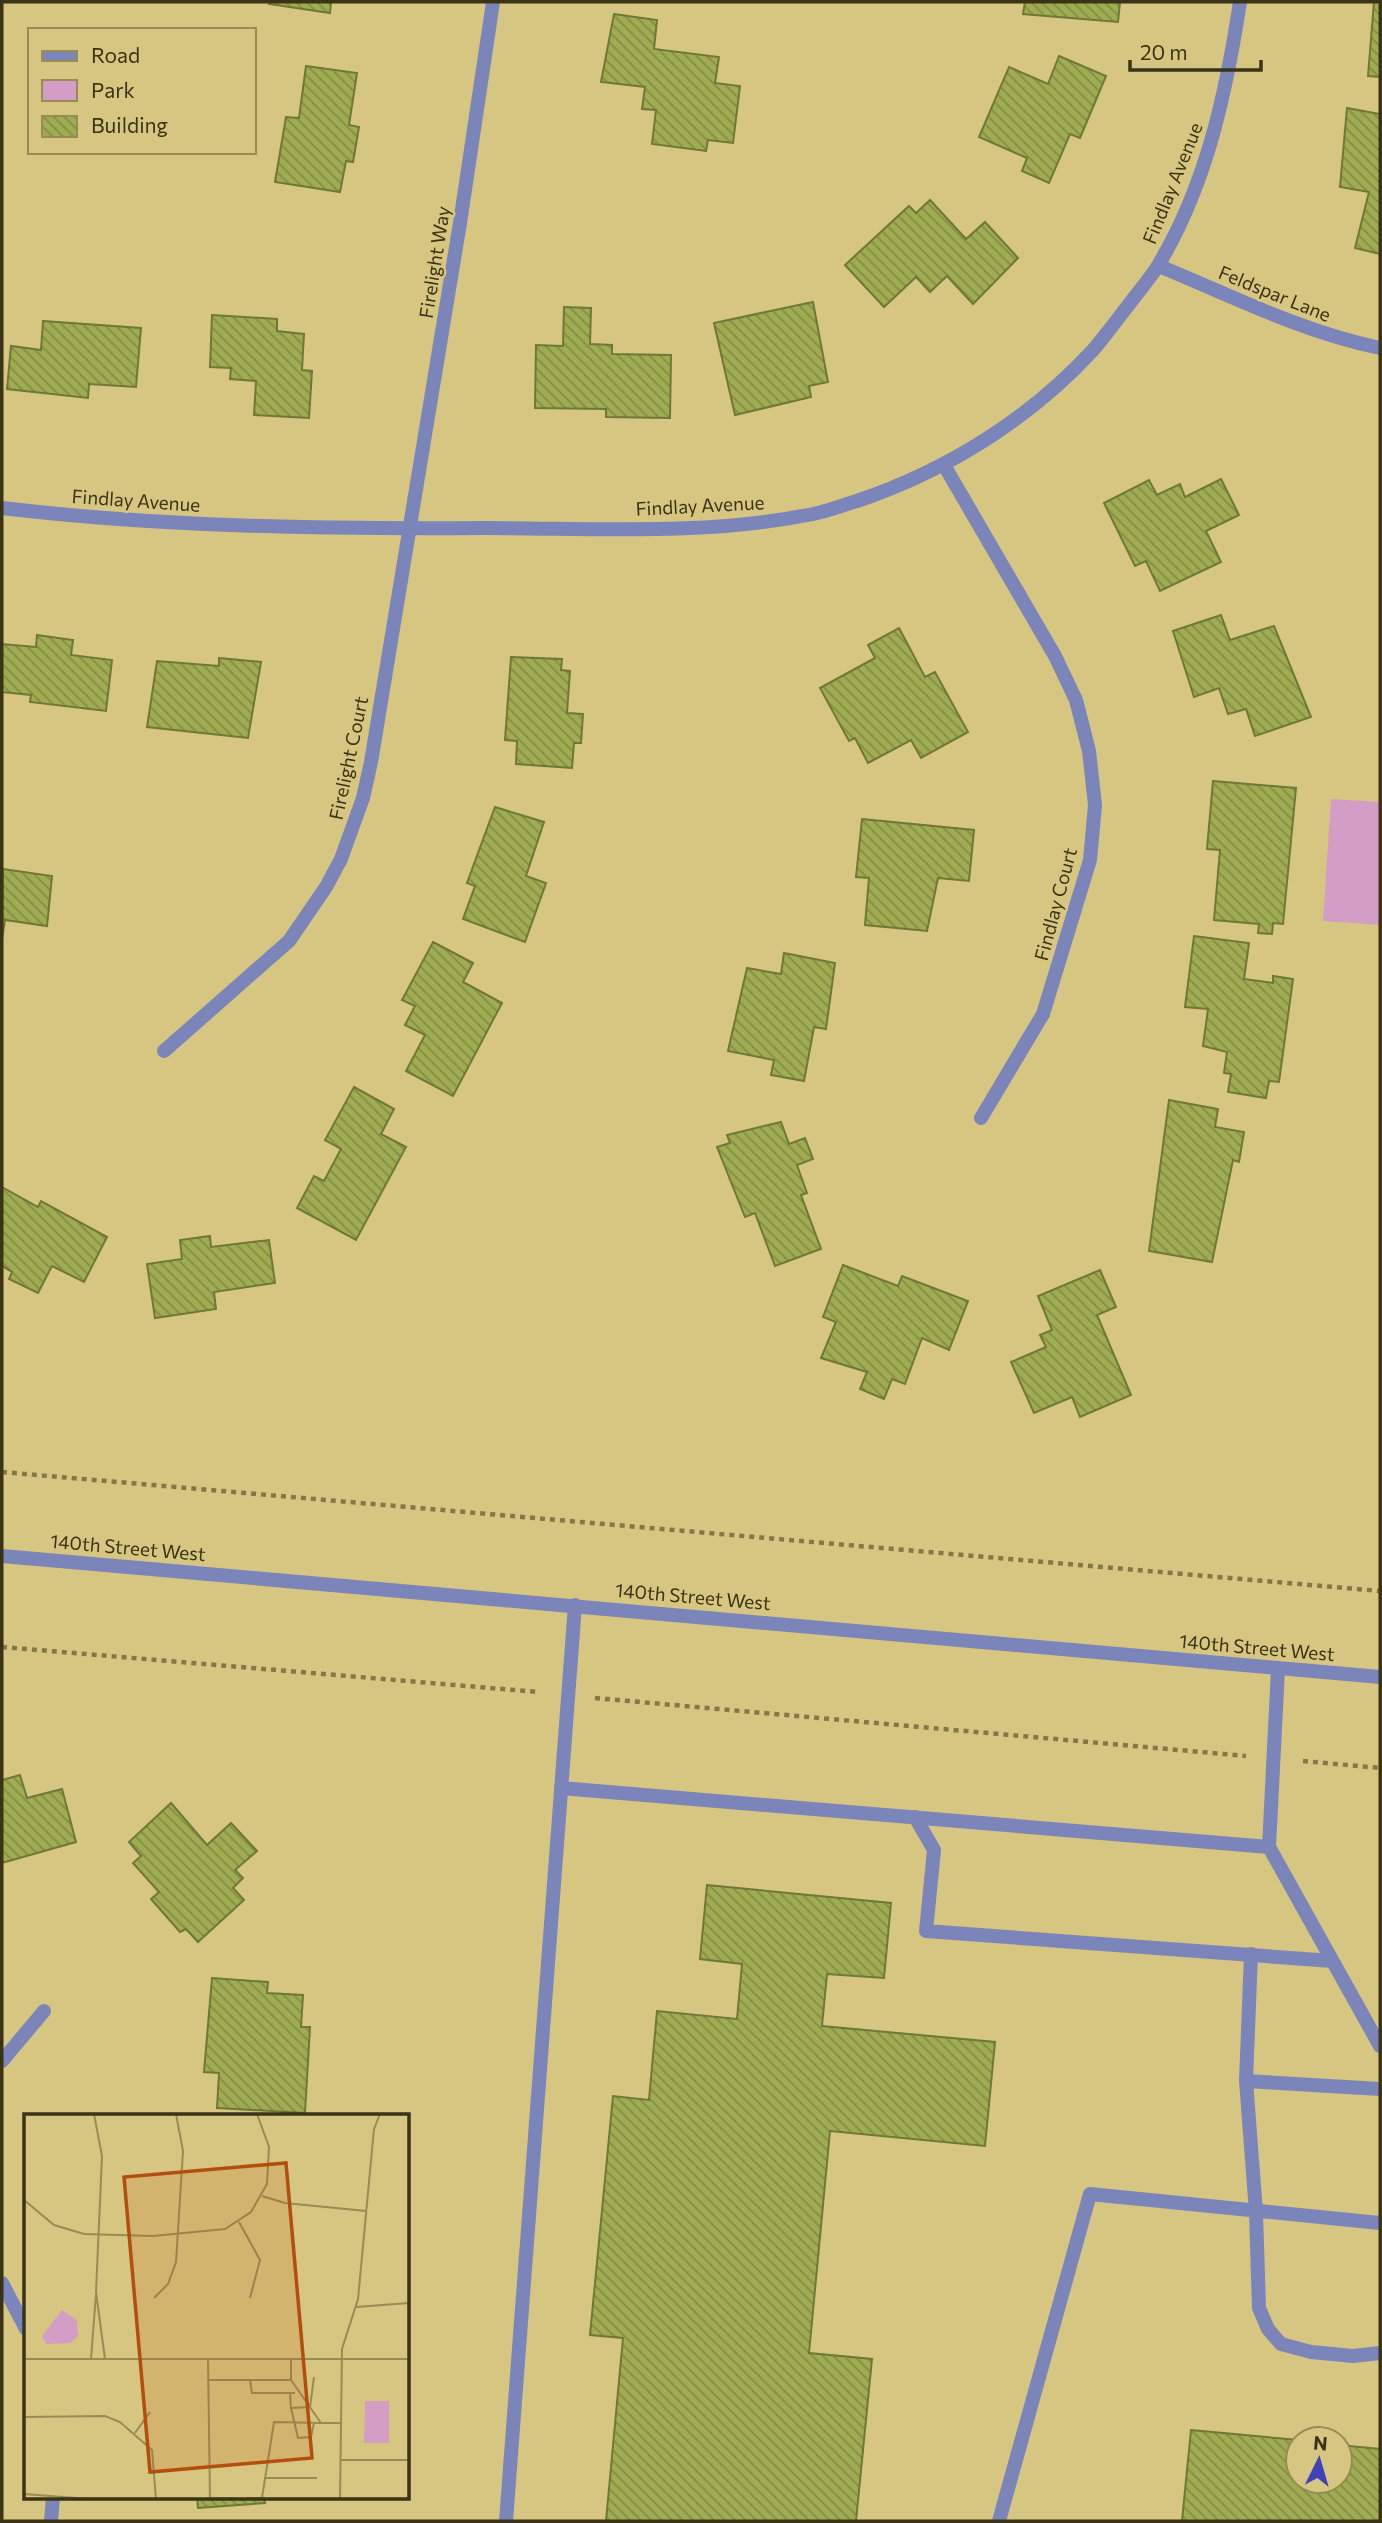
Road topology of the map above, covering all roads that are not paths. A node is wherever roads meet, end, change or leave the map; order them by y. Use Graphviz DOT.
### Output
graph roads {
  1 [pos="493,2"];
  2 [pos="1240,2"];
  3 [pos="1158,265"];
  4 [pos="1380,348"];
  5 [pos="944,465"];
  6 [pos="2,508"];
  7 [pos="410,528"];
  8 [pos="164,1051"];
  9 [pos="981,1118"];
  10 [pos="2,1556"];
  11 [pos="575,1605"];
  12 [pos="1278,1668"];
  13 [pos="1380,1677"];
  14 [pos="561,1788"];
  15 [pos="915,1817"];
  16 [pos="1269,1847"];
  17 [pos="1251,1954"];
  18 [pos="1332,1961"];
  19 [pos="44,2011"];
  20 [pos="1380,2046"];
  21 [pos="2,2061"];
  22 [pos="1246,2081"];
  23 [pos="1380,2089"];
  24 [pos="1256,2212"];
  25 [pos="1380,2223"];
  26 [pos="2,2283"];
  27 [pos="24,2325"];
  28 [pos="1380,2353"];
  29 [pos="53,2498"];
  30 [pos="51,2521"];
  31 [pos="506,2521"];
  32 [pos="999,2521"];
  1 -- 7 [label="street, Firelight Way"];
  2 -- 3 [label="street, Findlay Avenue"];
  3 -- 4 [label="street, Feldspar Lane"];
  3 -- 5 [label="street, Findlay Avenue"];
  5 -- 7 [label="street, Findlay Avenue"];
  5 -- 9 [label="street, Findlay Court"];
  6 -- 7 [label="street, Findlay Avenue"];
  7 -- 8 [label="street, Firelight Court"];
  10 -- 11 [label="street, 140th Street West"];
  11 -- 12 [label="street, 140th Street West"];
  11 -- 14 [label="street"];
  12 -- 13 [label="street, 140th Street West"];
  12 -- 16 [label="street"];
  14 -- 15 [label="street"];
  14 -- 31 [label="street"];
  15 -- 16 [label="street"];
  15 -- 17 [label="street"];
  16 -- 18 [label="street"];
  17 -- 18 [label="street"];
  17 -- 22 [label="street"];
  18 -- 20 [label="street"];
  19 -- 21 [label="street"];
  22 -- 23 [label="street"];
  22 -- 24 [label="street"];
  24 -- 25 [label="street"];
  24 -- 28 [label="street"];
  24 -- 32 [label="street"];
  26 -- 27 [label="street"];
  29 -- 30 [label="street"];
}
